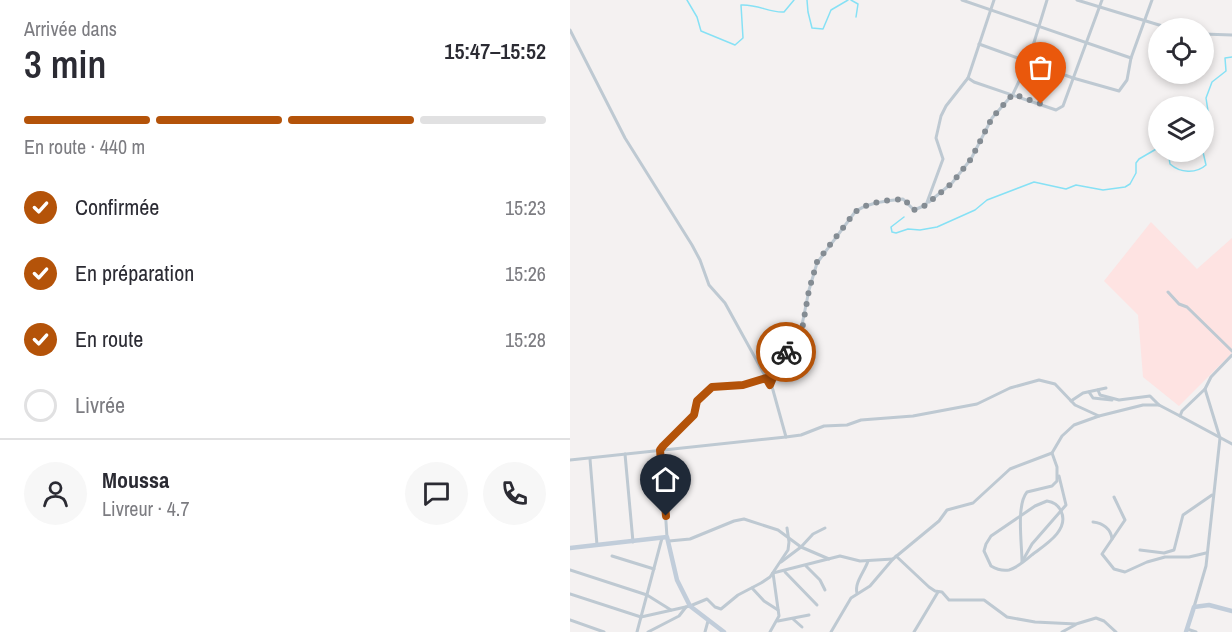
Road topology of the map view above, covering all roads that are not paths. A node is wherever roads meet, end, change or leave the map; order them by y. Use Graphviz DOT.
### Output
graph roads {
  1 [pos="962,0"];
  2 [pos="994,0"];
  3 [pos="1047,0"];
  4 [pos="1077,0"];
  5 [pos="1102,0"];
  6 [pos="1152,0"];
  7 [pos="1100,8"];
  8 [pos="991,9"];
  9 [pos="1144,22"];
  10 [pos="1148,23"];
  11 [pos="1039,27"];
  12 [pos="570,30"];
  13 [pos="1214,34"];
  14 [pos="1232,34"];
  15 [pos="979,44"];
  16 [pos="1086,44"];
  17 [pos="1131,58"];
  18 [pos="1028,62"];
  19 [pos="968,78"];
  20 [pos="1073,78"];
  21 [pos="1013,94"];
  22 [pos="926,205"];
  23 [pos="1168,291"];
  24 [pos="1232,351"];
  25 [pos="1232,355"];
  26 [pos="766,378"];
  27 [pos="770,385"];
  28 [pos="1106,388"];
  29 [pos="1205,388"];
  30 [pos="1098,390"];
  31 [pos="1089,392"];
  32 [pos="1114,399"];
  33 [pos="1071,401"];
  34 [pos="1159,405"];
  35 [pos="1099,416"];
  36 [pos="1180,416"];
  37 [pos="786,437"];
  38 [pos="1220,438"];
  39 [pos="1232,444"];
  40 [pos="660,450"];
  41 [pos="1052,453"];
  42 [pos="625,454"];
  43 [pos="590,459"];
  44 [pos="570,460"];
  45 [pos="1058,472"];
  46 [pos="1212,495"];
  47 [pos="1114,497"];
  48 [pos="1061,510"];
  49 [pos="1020,516"];
  50 [pos="1093,522"];
  51 [pos="787,528"];
  52 [pos="825,528"];
  53 [pos="666,539"];
  54 [pos="789,540"];
  55 [pos="1112,540"];
  56 [pos="633,542"];
  57 [pos="597,545"];
  58 [pos="801,547"];
  59 [pos="570,548"];
  60 [pos="1140,550"];
  61 [pos="1206,553"];
  62 [pos="612,556"];
  63 [pos="895,558"];
  64 [pos="829,559"];
  65 [pos="867,561"];
  66 [pos="1022,562"];
  67 [pos="778,566"];
  68 [pos="805,566"];
  69 [pos="654,569"];
  70 [pos="570,570"];
  71 [pos="784,571"];
  72 [pos="773,573"];
  73 [pos="752,588"];
  74 [pos="825,590"];
  75 [pos="938,592"];
  76 [pos="857,593"];
  77 [pos="570,594"];
  78 [pos="647,595"];
  79 [pos="817,605"];
  80 [pos="688,606"];
  81 [pos="1194,607"];
  82 [pos="670,610"];
  83 [pos="778,610"];
  84 [pos="1232,611"];
  85 [pos="809,615"];
  86 [pos="641,617"];
  87 [pos="792,619"];
  88 [pos="570,620"];
  89 [pos="708,621"];
  90 [pos="778,621"];
  91 [pos="1076,624"];
  92 [pos="802,627"];
  93 [pos="1186,630"];
  94 [pos="604,632"];
  95 [pos="637,632"];
  96 [pos="648,632"];
  97 [pos="705,632"];
  98 [pos="724,632"];
  99 [pos="770,632"];
  100 [pos="831,632"];
  101 [pos="914,632"];
  102 [pos="1062,632"];
  103 [pos="1116,632"];
  104 [pos="1196,632"];
  1 -- 8 [label="street"];
  2 -- 8 [label="street"];
  3 -- 11 [label="street"];
  4 -- 7 [label="street"];
  5 -- 7 [label="street"];
  6 -- 9 [label="street"];
  7 -- 9 [label="street"];
  7 -- 16 [label="street"];
  8 -- 11 [label="street"];
  8 -- 15 [label="street"];
  9 -- 10 [label="street"];
  9 -- 17 [label="street"];
  11 -- 16 [label="street"];
  11 -- 18 [label="street"];
  12 -- 26 [label="street"];
  13 -- 14 [label="street"];
  15 -- 18 [label="street"];
  15 -- 19 [label="street"];
  16 -- 17 [label="street"];
  16 -- 20 [label="street"];
  17 -- 20 [label="street"];
  18 -- 20 [label="street"];
  18 -- 21 [label="street"];
  19 -- 21 [label="street"];
  19 -- 22 [label="street"];
  20 -- 21 [label="street"];
  21 -- 22 [label="street"];
  22 -- 27 [label="street"];
  23 -- 24 [label="street"];
  25 -- 29 [label="street"];
  26 -- 27 [label="street"];
  26 -- 40 [label="street"];
  27 -- 37 [label="street"];
  28 -- 30 [label="street"];
  29 -- 36 [label="street"];
  29 -- 38 [label="street"];
  30 -- 31 [label="street"];
  30 -- 32 [label="street"];
  31 -- 32 [label="street"];
  31 -- 33 [label="street"];
  32 -- 34 [label="street"];
  33 -- 35 [label="street"];
  33 -- 37 [label="street"];
  34 -- 35 [label="street"];
  34 -- 36 [label="street"];
  35 -- 41 [label="street"];
  36 -- 38 [label="street"];
  37 -- 40 [label="street"];
  38 -- 39 [label="street"];
  38 -- 46 [label="street"];
  40 -- 42 [label="street"];
  40 -- 53 [label="street"];
  41 -- 45 [label="street"];
  41 -- 63 [label="street"];
  42 -- 43 [label="street"];
  42 -- 56 [label="street"];
  43 -- 44 [label="street"];
  43 -- 57 [label="street"];
  45 -- 48 [label="street"];
  45 -- 49 [label="street"];
  46 -- 60 [label="street"];
  46 -- 61 [label="street"];
  47 -- 55 [label="street"];
  48 -- 49 [label="street"];
  48 -- 66 [label="street"];
  48 -- 66 [label="street"];
  49 -- 66 [label="street"];
  49 -- 66 [label="street"];
  50 -- 55 [label="street"];
  51 -- 54 [label="street"];
  52 -- 58 [label="street"];
  53 -- 54 [label="street"];
  53 -- 56 [label="street"];
  53 -- 69 [label="street"];
  53 -- 80 [label="street"];
  54 -- 58 [label="street"];
  54 -- 67 [label="street"];
  55 -- 61 [label="street"];
  56 -- 57 [label="street"];
  57 -- 59 [label="street"];
  58 -- 64 [label="street"];
  58 -- 67 [label="street"];
  61 -- 81 [label="street"];
  62 -- 69 [label="street"];
  63 -- 65 [label="street"];
  63 -- 75 [label="street"];
  63 -- 76 [label="street"];
  64 -- 65 [label="street"];
  64 -- 68 [label="street"];
  65 -- 76 [label="street"];
  67 -- 72 [label="street"];
  68 -- 71 [label="street"];
  68 -- 74 [label="street"];
  69 -- 78 [label="street"];
  70 -- 78 [label="street"];
  71 -- 72 [label="street"];
  71 -- 79 [label="street"];
  72 -- 73 [label="street"];
  72 -- 83 [label="street"];
  73 -- 80 [label="street"];
  73 -- 83 [label="street"];
  75 -- 91 [label="street"];
  75 -- 101 [label="street"];
  76 -- 100 [label="street"];
  77 -- 86 [label="street"];
  78 -- 82 [label="street"];
  78 -- 86 [label="street"];
  80 -- 82 [label="street"];
  80 -- 89 [label="street"];
  80 -- 96 [label="street"];
  81 -- 84 [label="street"];
  81 -- 93 [label="street"];
  82 -- 86 [label="street"];
  83 -- 90 [label="street"];
  85 -- 87 [label="street"];
  86 -- 95 [label="street"];
  87 -- 90 [label="street"];
  87 -- 92 [label="street"];
  88 -- 94 [label="street"];
  89 -- 97 [label="street"];
  89 -- 98 [label="street"];
  90 -- 99 [label="street"];
  91 -- 102 [label="street"];
  91 -- 103 [label="street"];
  93 -- 104 [label="street"];
}
